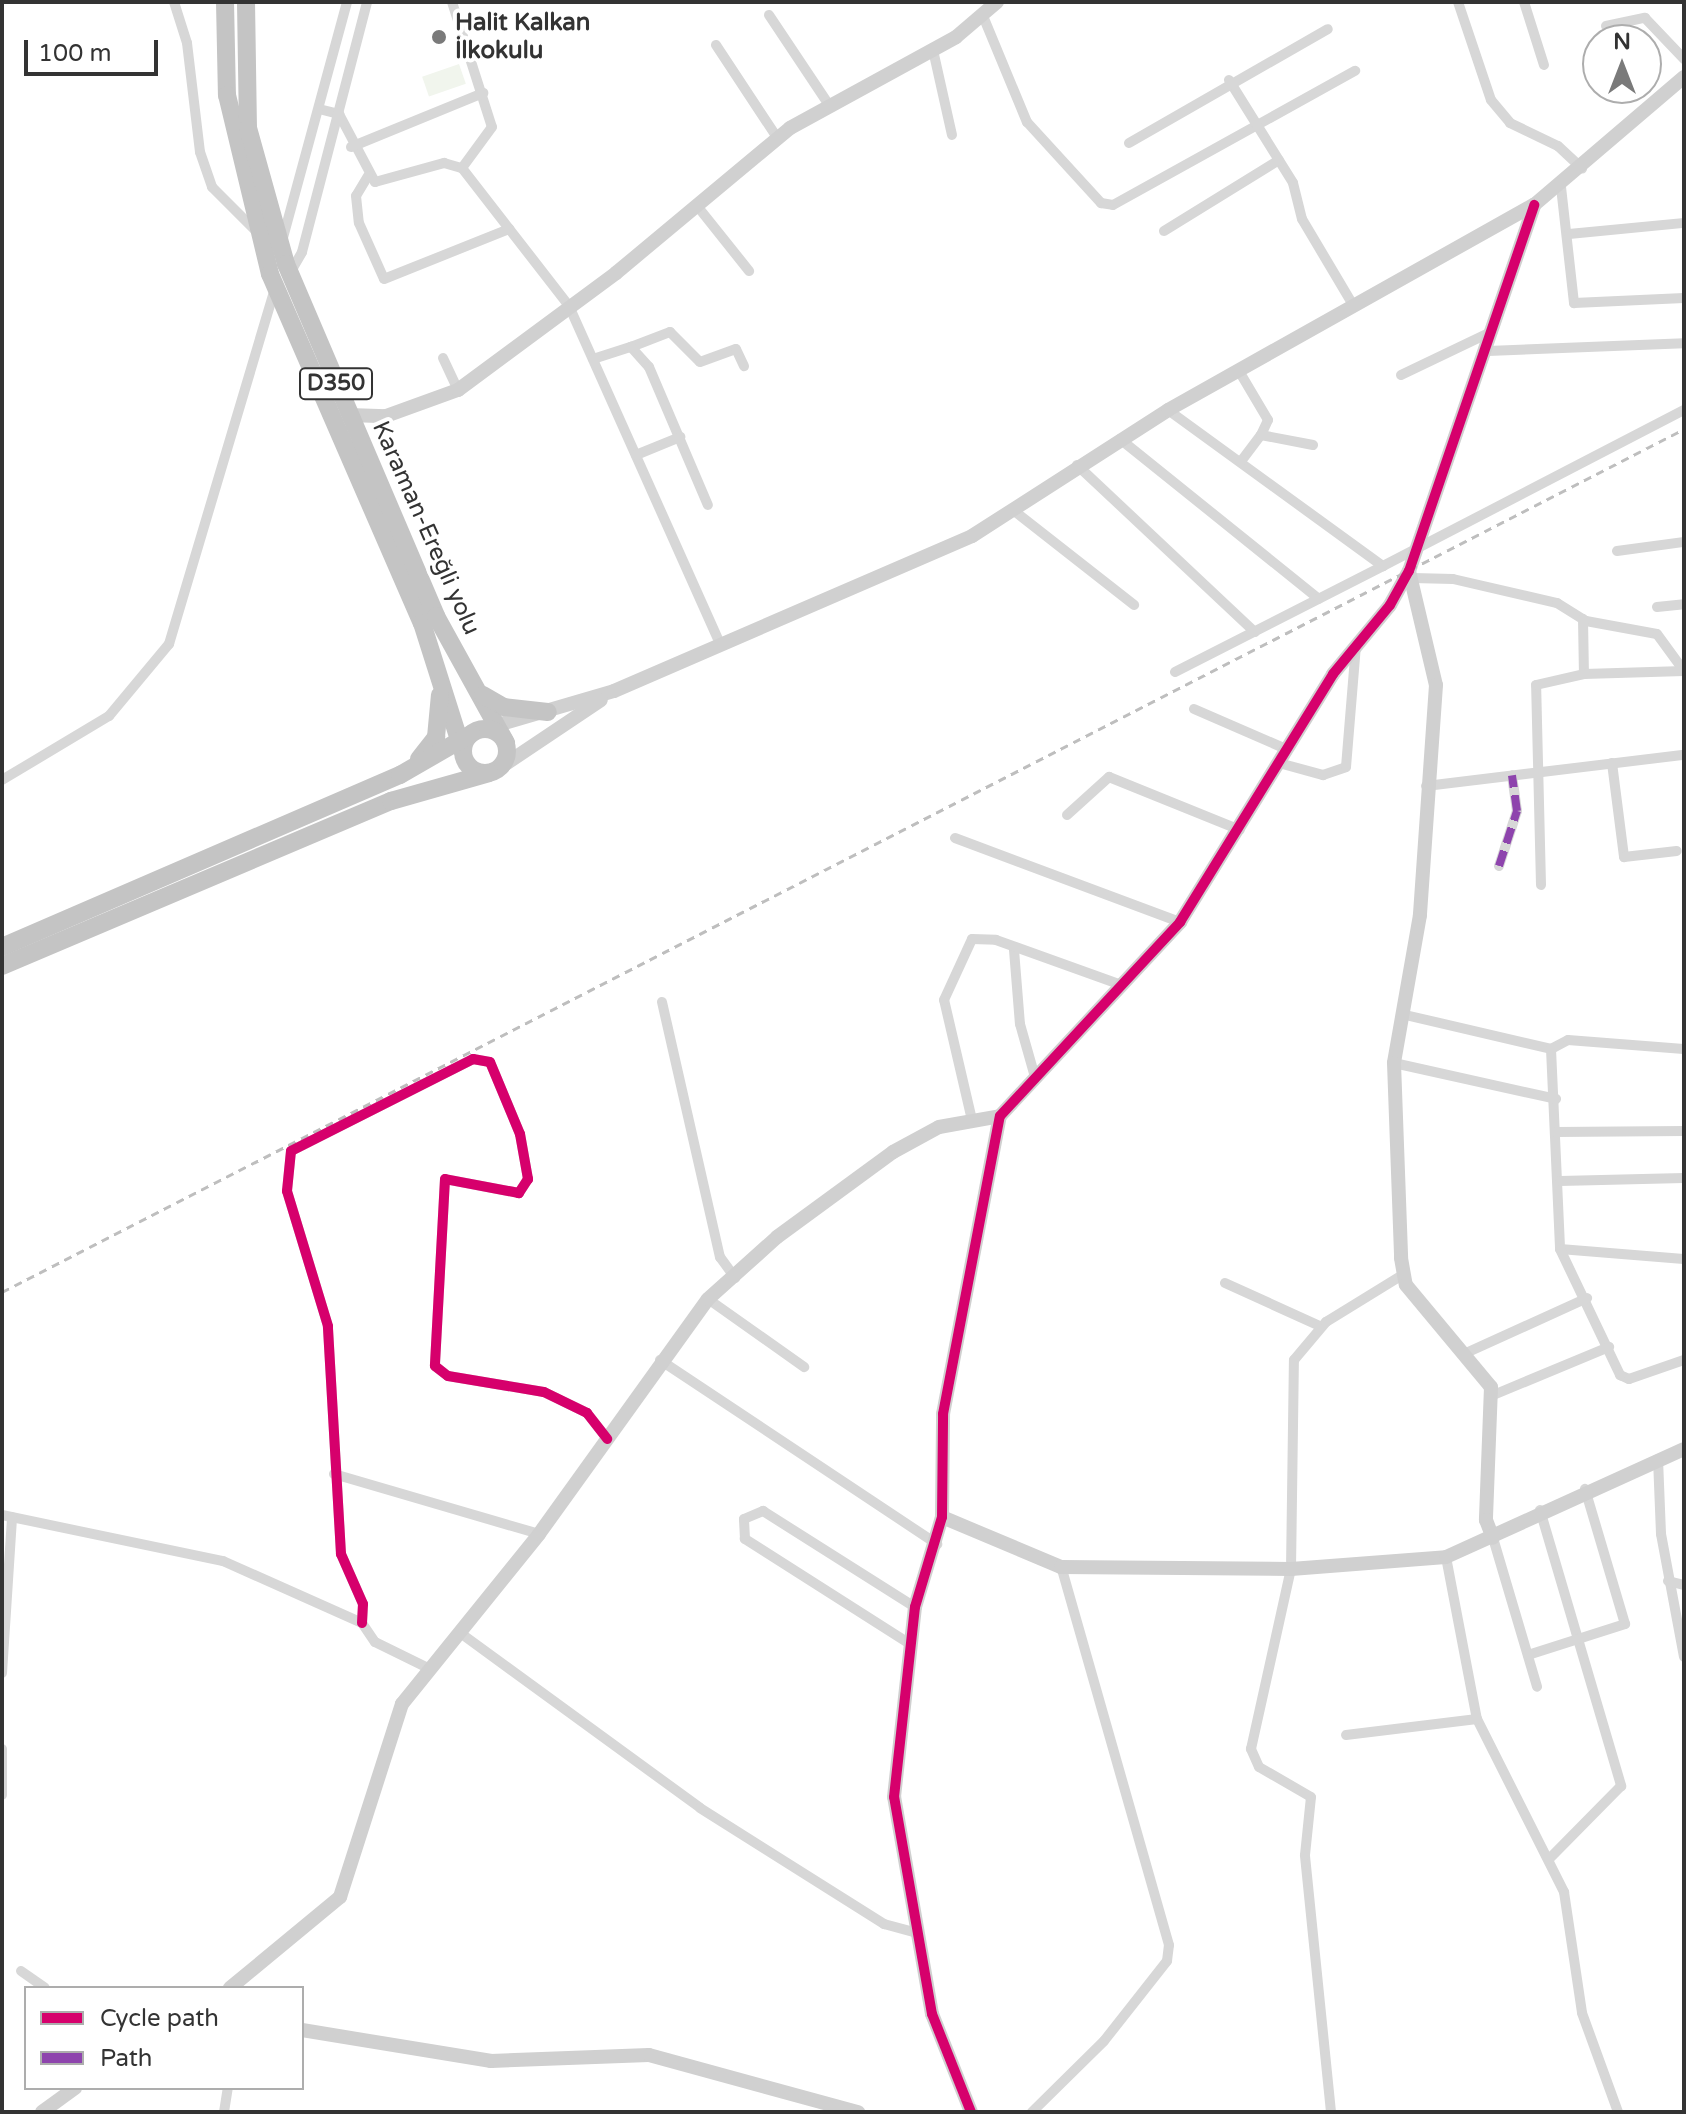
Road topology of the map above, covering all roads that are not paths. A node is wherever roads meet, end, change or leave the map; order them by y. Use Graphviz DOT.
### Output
graph roads {
  1 [pos="174,2"];
  2 [pos="225,2"];
  3 [pos="246,2"];
  4 [pos="347,2"];
  5 [pos="367,2"];
  6 [pos="452,2"];
  7 [pos="997,2"];
  8 [pos="1524,2"];
  9 [pos="1462,3"];
  10 [pos="769,15"];
  11 [pos="983,16"];
  12 [pos="1616,24"];
  13 [pos="1651,24"];
  14 [pos="1328,29"];
  15 [pos="1662,36"];
  16 [pos="716,45"];
  17 [pos="933,50"];
  18 [pos="1684,59"];
  19 [pos="1544,65"];
  20 [pos="1355,71"];
  21 [pos="1684,77"];
  22 [pos="1229,80"];
  23 [pos="483,93"];
  24 [pos="829,105"];
  25 [pos="319,109"];
  26 [pos="339,114"];
  27 [pos="1256,123"];
  28 [pos="952,135"];
  29 [pos="778,139"];
  30 [pos="1129,143"];
  31 [pos="351,147"];
  32 [pos="1279,160"];
  33 [pos="462,168"];
  34 [pos="1582,168"];
  35 [pos="368,176"];
  36 [pos="1561,187"];
  37 [pos="1534,205"];
  38 [pos="698,207"];
  39 [pos="1684,223"];
  40 [pos="509,229"];
  41 [pos="1164,231"];
  42 [pos="258,233"];
  43 [pos="1569,234"];
  44 [pos="280,246"];
  45 [pos="749,271"];
  46 [pos="290,273"];
  47 [pos="276,287"];
  48 [pos="1684,298"];
  49 [pos="1353,305"];
  50 [pos="569,306"];
  51 [pos="1495,330"];
  52 [pos="1684,343"];
  53 [pos="631,347"];
  54 [pos="1488,351"];
  55 [pos="443,358"];
  56 [pos="593,359"];
  57 [pos="744,366"];
  58 [pos="1239,371"];
  59 [pos="1401,375"];
  60 [pos="458,390"];
  61 [pos="1168,410"];
  62 [pos="1684,410"];
  63 [pos="349,415"];
  64 [pos="1261,435"];
  65 [pos="680,437"];
  66 [pos="1120,439"];
  67 [pos="1313,445"];
  68 [pos="636,455"];
  69 [pos="1242,460"];
  70 [pos="1077,465"];
  71 [pos="708,505"];
  72 [pos="1013,510"];
  73 [pos="1684,542"];
  74 [pos="1417,547"];
  75 [pos="1617,551"];
  76 [pos="1383,566"];
  77 [pos="1411,575"];
  78 [pos="1319,599"];
  79 [pos="1684,604"];
  80 [pos="1134,605"];
  81 [pos="1657,607"];
  82 [pos="1583,619"];
  83 [pos="1255,632"];
  84 [pos="720,643"];
  85 [pos="1356,645"];
  86 [pos="436,661"];
  87 [pos="1684,671"];
  88 [pos="1175,672"];
  89 [pos="1584,674"];
  90 [pos="472,683"];
  91 [pos="614,691"];
  92 [pos="1194,709"];
  93 [pos="548,712"];
  94 [pos="481,737"];
  95 [pos="1286,749"];
  96 [pos="1684,755"];
  97 [pos="1279,763"];
  98 [pos="1612,763"];
  99 [pos="495,770"];
  100 [pos="1540,772"];
  101 [pos="400,775"];
  102 [pos="1512,775"];
  103 [pos="2,780"];
  104 [pos="1426,786"];
  105 [pos="1067,815"];
  106 [pos="1240,830"];
  107 [pos="955,838"];
  108 [pos="1677,851"];
  109 [pos="1499,866"];
  110 [pos="1541,885"];
  111 [pos="1180,922"];
  112 [pos="2,947"];
  113 [pos="1014,950"];
  114 [pos="2,966"];
  115 [pos="1122,985"];
  116 [pos="662,1002"];
  117 [pos="1401,1014"];
  118 [pos="1551,1049"];
  119 [pos="1684,1049"];
  120 [pos="1394,1063"];
  121 [pos="1035,1077"];
  122 [pos="1556,1099"];
  123 [pos="1000,1116"];
  124 [pos="972,1120"];
  125 [pos="1684,1131"];
  126 [pos="1556,1132"];
  127 [pos="1684,1178"];
  128 [pos="1560,1181"];
  129 [pos="1560,1249"];
  130 [pos="1684,1259"];
  131 [pos="1404,1274"];
  132 [pos="735,1278"];
  133 [pos="1225,1283"];
  134 [pos="1587,1298"];
  135 [pos="708,1299"];
  136 [pos="1320,1326"];
  137 [pos="1609,1347"];
  138 [pos="1466,1353"];
  139 [pos="659,1359"];
  140 [pos="1684,1360"];
  141 [pos="804,1367"];
  142 [pos="1491,1396"];
  143 [pos="607,1439"];
  144 [pos="1684,1449"];
  145 [pos="1658,1459"];
  146 [pos="334,1474"];
  147 [pos="1585,1489"];
  148 [pos="1540,1510"];
  149 [pos="7,1516"];
  150 [pos="942,1517"];
  151 [pos="539,1534"];
  152 [pos="1493,1538"];
  153 [pos="937,1544"];
  154 [pos="5,1556"];
  155 [pos="1446,1557"];
  156 [pos="1061,1567"];
  157 [pos="1291,1569"];
  158 [pos="1668,1581"];
  159 [pos="1684,1585"];
  160 [pos="915,1607"];
  161 [pos="362,1623"];
  162 [pos="459,1632"];
  163 [pos="1575,1635"];
  164 [pos="910,1644"];
  165 [pos="1528,1655"];
  166 [pos="1684,1657"];
  167 [pos="428,1668"];
  168 [pos="2,1673"];
  169 [pos="1537,1687"];
  170 [pos="1477,1719"];
  171 [pos="1346,1735"];
  172 [pos="2,1749"];
  173 [pos="2,1795"];
  174 [pos="1551,1857"];
  175 [pos="918,1933"];
  176 [pos="21,1971"];
  177 [pos="42,1986"];
  178 [pos="232,1986"];
  179 [pos="304,2030"];
  180 [pos="72,2090"];
  181 [pos="228,2090"];
  182 [pos="42,2112"];
  183 [pos="224,2112"];
  184 [pos="858,2112"];
  185 [pos="971,2112"];
  186 [pos="1032,2112"];
  187 [pos="1331,2112"];
  188 [pos="1618,2112"];
  1 -- 42 [label="street"];
  2 -- 42 [label="highway, Karaman-Ereğli yolu / D350"];
  3 -- 44 [label="highway, Karaman-Ereğli yolu / D350"];
  4 -- 25 [label="street"];
  5 -- 26 [label="street"];
  6 -- 23 [label="street"];
  7 -- 11 [label="street"];
  8 -- 19 [label="street"];
  9 -- 34 [label="street"];
  10 -- 24 [label="street"];
  11 -- 17 [label="street"];
  11 -- 27 [label="street"];
  12 -- 13 [label="street"];
  14 -- 22 [label="street"];
  15 -- 18 [label="street"];
  16 -- 29 [label="street"];
  17 -- 24 [label="street"];
  17 -- 28 [label="street"];
  20 -- 27 [label="street"];
  21 -- 34 [label="street"];
  22 -- 27 [label="street"];
  22 -- 30 [label="street"];
  23 -- 31 [label="street"];
  23 -- 33 [label="street"];
  24 -- 29 [label="street"];
  25 -- 26 [label="street"];
  25 -- 44 [label="street"];
  26 -- 31 [label="street"];
  26 -- 46 [label="street"];
  27 -- 32 [label="street"];
  29 -- 38 [label="street"];
  31 -- 35 [label="street"];
  32 -- 41 [label="street"];
  32 -- 49 [label="street"];
  33 -- 35 [label="street"];
  33 -- 40 [label="street"];
  34 -- 36 [label="street"];
  35 -- 40 [label="street"];
  36 -- 37 [label="street"];
  36 -- 43 [label="street"];
  37 -- 49 [label="street"];
  37 -- 51 [label="street"];
  38 -- 45 [label="street"];
  38 -- 50 [label="street"];
  39 -- 43 [label="street"];
  40 -- 50 [label="street"];
  42 -- 47 [label="highway, Karaman-Ereğli yolu / D350"];
  43 -- 48 [label="street"];
  44 -- 46 [label="highway, Karaman-Ereğli yolu / D350"];
  46 -- 63 [label="highway, Karaman-Ereğli yolu / D350"];
  47 -- 86 [label="highway, Karaman-Ereğli yolu / D350"];
  47 -- 103 [label="street"];
  49 -- 58 [label="street"];
  50 -- 56 [label="street"];
  50 -- 60 [label="street"];
  51 -- 54 [label="street"];
  51 -- 59 [label="street"];
  52 -- 54 [label="street"];
  53 -- 56 [label="street"];
  53 -- 57 [label="street"];
  53 -- 65 [label="street"];
  54 -- 74 [label="street"];
  55 -- 60 [label="street"];
  56 -- 68 [label="street"];
  58 -- 61 [label="street"];
  58 -- 64 [label="street"];
  60 -- 63 [label="street"];
  61 -- 66 [label="street"];
  61 -- 69 [label="street"];
  62 -- 74 [label="street"];
  63 -- 90 [label="highway, Karaman-Ereğli yolu / D350"];
  64 -- 67 [label="street"];
  64 -- 69 [label="street"];
  65 -- 68 [label="street"];
  65 -- 71 [label="street"];
  66 -- 70 [label="street"];
  66 -- 78 [label="street"];
  68 -- 84 [label="street"];
  69 -- 76 [label="street"];
  70 -- 72 [label="street"];
  70 -- 83 [label="street"];
  72 -- 80 [label="street"];
  72 -- 84 [label="street"];
  73 -- 75 [label="street"];
  74 -- 76 [label="street"];
  74 -- 77 [label="street"];
  76 -- 78 [label="street"];
  77 -- 82 [label="street"];
  77 -- 85 [label="street"];
  77 -- 104 [label="street"];
  78 -- 83 [label="street"];
  79 -- 81 [label="street"];
  82 -- 87 [label="street"];
  82 -- 89 [label="street"];
  83 -- 88 [label="street"];
  84 -- 91 [label="street"];
  85 -- 95 [label="street"];
  85 -- 97 [label="street"];
  86 -- 94 [label="highway, Karaman-Ereğli yolu"];
  86 -- 101 [label="highway, D350"];
  87 -- 89 [label="street"];
  89 -- 100 [label="street"];
  90 -- 93 [label="highway"];
  90 -- 94 [label="highway, Karaman-Ereğli yolu / D350"];
  91 -- 93 [label="street"];
  91 -- 99 [label="street"];
  92 -- 95 [label="street"];
  93 -- 94 [label="street"];
  94 -- 99 [label="highway"];
  94 -- 99 [label="highway, Karaman-Ereğli yolu"];
  94 -- 101 [label="highway"];
  95 -- 97 [label="street"];
  96 -- 98 [label="street"];
  97 -- 106 [label="street"];
  98 -- 100 [label="street"];
  98 -- 108 [label="street"];
  99 -- 114 [label="highway"];
  100 -- 102 [label="street"];
  100 -- 110 [label="street"];
  101 -- 112 [label="highway, D350"];
  102 -- 104 [label="street"];
  102 -- 109 [label="street"];
  104 -- 117 [label="street"];
  105 -- 106 [label="street"];
  106 -- 111 [label="street"];
  107 -- 111 [label="street"];
  111 -- 115 [label="street"];
  113 -- 115 [label="street"];
  113 -- 121 [label="street"];
  113 -- 124 [label="street"];
  115 -- 121 [label="street"];
  116 -- 132 [label="street"];
  117 -- 118 [label="street"];
  117 -- 120 [label="street"];
  118 -- 119 [label="street"];
  118 -- 122 [label="street"];
  120 -- 122 [label="street"];
  120 -- 131 [label="street"];
  121 -- 123 [label="street"];
  122 -- 126 [label="street"];
  123 -- 124 [label="street"];
  123 -- 150 [label="street"];
  124 -- 132 [label="street"];
  125 -- 126 [label="street"];
  126 -- 128 [label="street"];
  127 -- 128 [label="street"];
  128 -- 129 [label="street"];
  129 -- 130 [label="street"];
  129 -- 134 [label="street"];
  131 -- 136 [label="street"];
  131 -- 138 [label="street"];
  132 -- 135 [label="street"];
  133 -- 136 [label="street"];
  134 -- 137 [label="street"];
  134 -- 138 [label="street"];
  135 -- 139 [label="street"];
  135 -- 141 [label="street"];
  136 -- 157 [label="street"];
  137 -- 140 [label="street"];
  137 -- 142 [label="street"];
  138 -- 142 [label="street"];
  139 -- 143 [label="street"];
  139 -- 153 [label="street"];
  142 -- 152 [label="street"];
  143 -- 146 [label="street"];
  143 -- 151 [label="street"];
  144 -- 145 [label="street"];
  145 -- 147 [label="street"];
  145 -- 158 [label="street"];
  146 -- 151 [label="street"];
  146 -- 161 [label="street"];
  147 -- 148 [label="street"];
  147 -- 163 [label="street"];
  148 -- 152 [label="street"];
  148 -- 163 [label="street"];
  149 -- 154 [label="street"];
  149 -- 161 [label="street"];
  150 -- 153 [label="street"];
  150 -- 156 [label="street"];
  151 -- 162 [label="street"];
  152 -- 155 [label="street"];
  152 -- 165 [label="street"];
  153 -- 160 [label="street"];
  154 -- 168 [label="street"];
  155 -- 157 [label="street"];
  155 -- 170 [label="street"];
  156 -- 157 [label="street"];
  156 -- 186 [label="street"];
  157 -- 187 [label="street"];
  158 -- 159 [label="street"];
  158 -- 166 [label="street"];
  160 -- 164 [label="street"];
  160 -- 164 [label="street"];
  161 -- 167 [label="street"];
  162 -- 167 [label="street"];
  162 -- 175 [label="street"];
  163 -- 165 [label="street"];
  163 -- 174 [label="street"];
  164 -- 175 [label="street"];
  165 -- 169 [label="street"];
  167 -- 178 [label="street"];
  170 -- 171 [label="street"];
  170 -- 174 [label="street"];
  172 -- 173 [label="street"];
  174 -- 188 [label="street"];
  175 -- 185 [label="street"];
  176 -- 177 [label="street"];
  179 -- 184 [label="street"];
  180 -- 182 [label="street"];
  181 -- 183 [label="street"];
}
